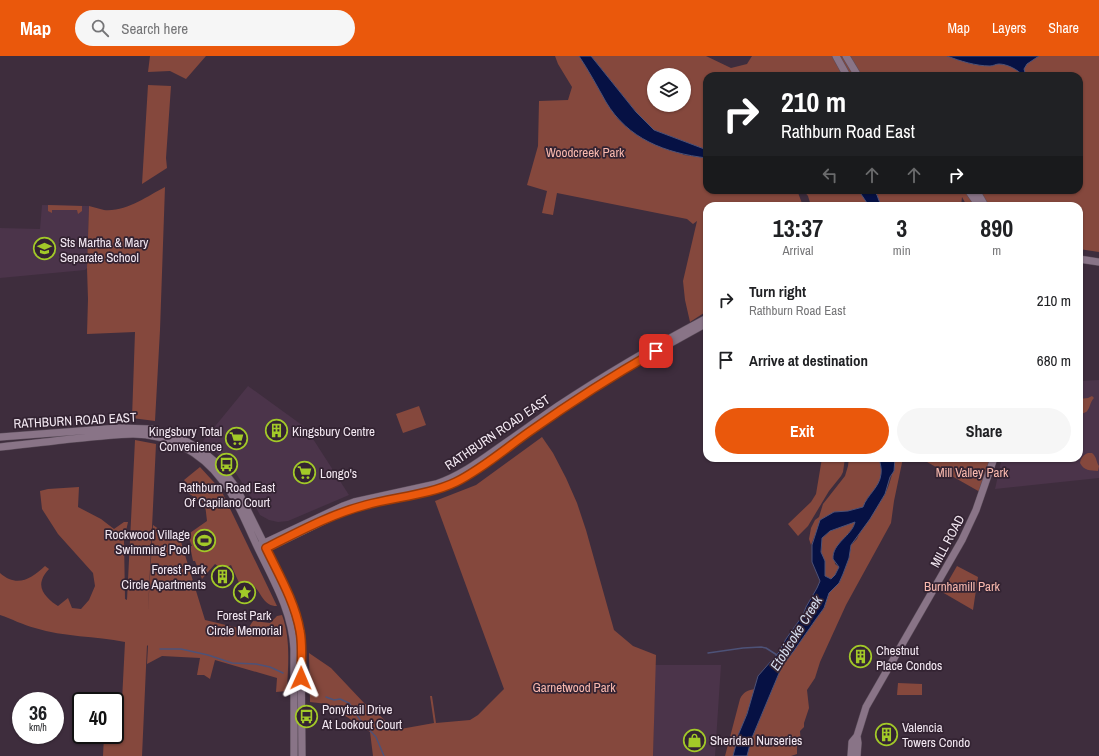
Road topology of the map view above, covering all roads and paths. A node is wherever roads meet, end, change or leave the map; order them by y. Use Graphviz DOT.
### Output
graph roads {
  1 [pos="836,56"];
  2 [pos="846,56"];
  3 [pos="844,72"];
  4 [pos="856,72"];
  5 [pos="1083,260"];
  6 [pos="1099,262"];
  7 [pos="703,320"];
  8 [pos="703,325"];
  9 [pos="0,437"];
  10 [pos="0,447"];
  11 [pos="993,462"];
  12 [pos="260,546"];
  13 [pos="856,736"];
  14 [pos="294,756"];
  15 [pos="302,756"];
  16 [pos="851,756"];
  17 [pos="857,756"];
  1 -- 3 [label="street"];
  2 -- 4 [label="street"];
  5 -- 6 [label="street"];
  7 -- 12 [label="street, RATHBURN ROAD EAST"];
  8 -- 12 [label="street, RATHBURN ROAD EAST"];
  9 -- 12 [label="street, RATHBURN ROAD EAST"];
  10 -- 12 [label="street, RATHBURN ROAD EAST"];
  11 -- 13 [label="street, MILL ROAD"];
  12 -- 14 [label="street"];
  12 -- 15 [label="street"];
  13 -- 16 [label="street, MILL ROAD"];
  13 -- 17 [label="street, MILL ROAD"];
}
